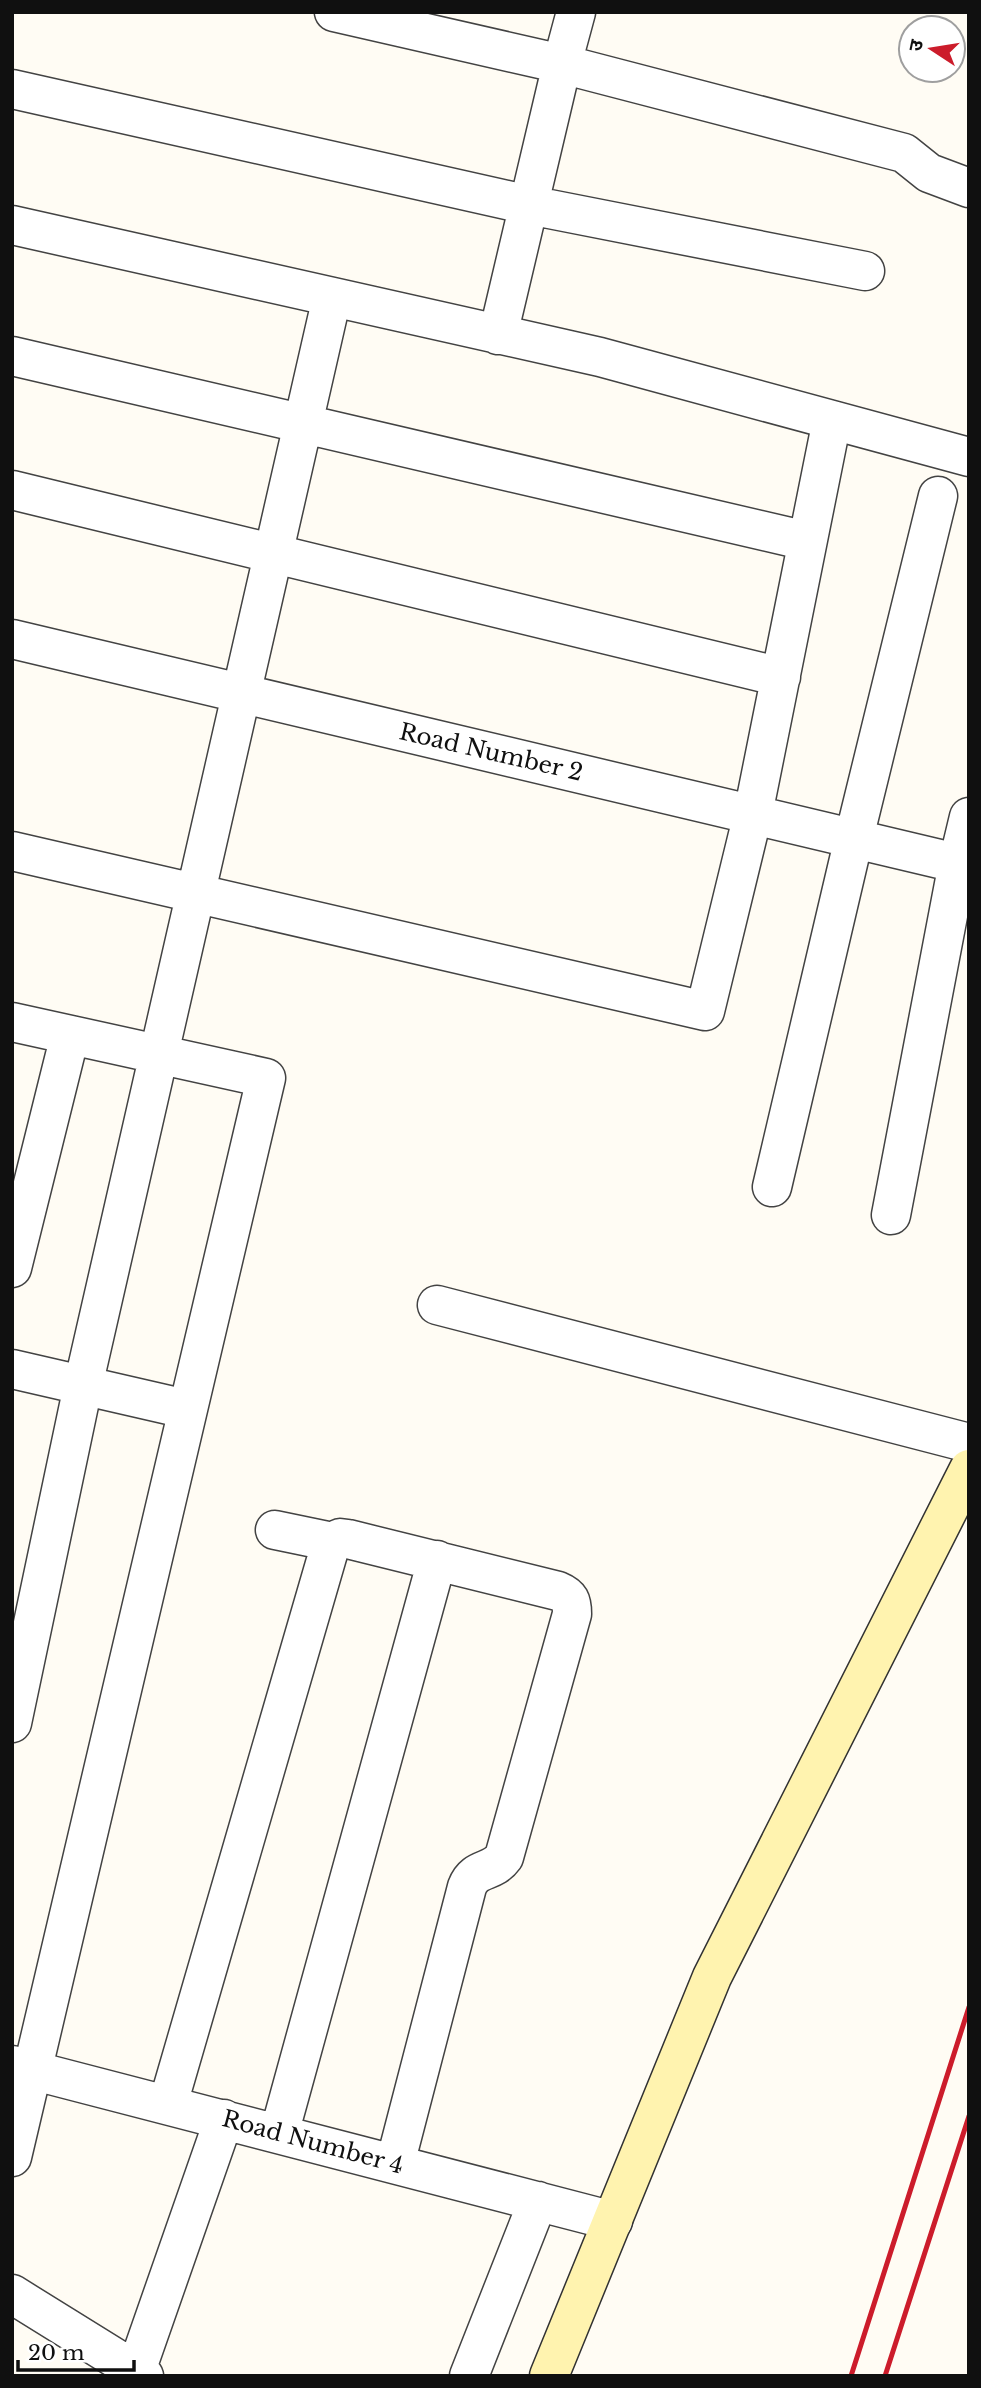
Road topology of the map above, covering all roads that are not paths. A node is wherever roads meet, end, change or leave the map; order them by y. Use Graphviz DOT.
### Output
graph roads {
  1 [pos="334,12"];
  2 [pos="576,12"];
  3 [pos="562,64"];
  4 [pos="12,89"];
  5 [pos="969,188"];
  6 [pos="529,205"];
  7 [pos="12,225"];
  8 [pos="865,271"];
  9 [pos="332,297"];
  10 [pos="498,335"];
  11 [pos="12,356"];
  12 [pos="832,420"];
  13 [pos="302,424"];
  14 [pos="969,457"];
  15 [pos="12,490"];
  16 [pos="937,496"];
  17 [pos="807,541"];
  18 [pos="273,553"];
  19 [pos="12,639"];
  20 [pos="780,677"];
  21 [pos="241,693"];
  22 [pos="753,814"];
  23 [pos="969,817"];
  24 [pos="854,838"];
  25 [pos="12,851"];
  26 [pos="963,864"];
  27 [pos="195,895"];
  28 [pos="12,1022"];
  29 [pos="70,1035"];
  30 [pos="158,1055"];
  31 [pos="772,1186"];
  32 [pos="891,1215"];
  33 [pos="12,1268"];
  34 [pos="437,1305"];
  35 [pos="12,1369"];
  36 [pos="83,1386"];
  37 [pos="187,1409"];
  38 [pos="969,1443"];
  39 [pos="969,1469"];
  40 [pos="275,1530"];
  41 [pos="333,1542"];
  42 [pos="437,1560"];
  43 [pos="12,1723"];
  44 [pos="23,2067"];
  45 [pos="168,2104"];
  46 [pos="225,2119"];
  47 [pos="279,2134"];
  48 [pos="12,2157"];
  49 [pos="395,2164"];
  50 [pos="538,2201"];
  51 [pos="612,2221"];
  52 [pos="12,2294"];
  53 [pos="140,2373"];
  54 [pos="469,2376"];
  55 [pos="549,2376"];
  1 -- 3 [label="street"];
  2 -- 3 [label="street"];
  3 -- 5 [label="street"];
  3 -- 6 [label="street"];
  4 -- 6 [label="street"];
  6 -- 8 [label="street"];
  6 -- 10 [label="street"];
  7 -- 9 [label="street"];
  9 -- 10 [label="street"];
  9 -- 13 [label="street"];
  10 -- 12 [label="street"];
  11 -- 13 [label="street"];
  12 -- 14 [label="street"];
  12 -- 17 [label="street"];
  13 -- 17 [label="street"];
  13 -- 18 [label="street"];
  15 -- 18 [label="street"];
  16 -- 24 [label="street"];
  17 -- 20 [label="street"];
  18 -- 20 [label="street"];
  18 -- 21 [label="street"];
  19 -- 21 [label="street, Road Number 2"];
  20 -- 22 [label="street"];
  21 -- 22 [label="street, Road Number 2"];
  21 -- 27 [label="street"];
  22 -- 24 [label="street, Road Number 2"];
  22 -- 27 [label="street"];
  23 -- 26 [label="street"];
  24 -- 26 [label="street, Road Number 2"];
  24 -- 31 [label="street"];
  25 -- 27 [label="street"];
  26 -- 32 [label="street"];
  27 -- 30 [label="street"];
  28 -- 29 [label="street"];
  29 -- 30 [label="street"];
  29 -- 33 [label="street"];
  30 -- 36 [label="street"];
  30 -- 37 [label="street"];
  34 -- 38 [label="street"];
  35 -- 36 [label="street"];
  36 -- 37 [label="street"];
  36 -- 43 [label="street"];
  37 -- 44 [label="street"];
  39 -- 51 [label="street"];
  40 -- 41 [label="street"];
  41 -- 42 [label="street"];
  41 -- 45 [label="street"];
  42 -- 47 [label="street"];
  42 -- 49 [label="street"];
  44 -- 45 [label="street, Road Number 4"];
  44 -- 48 [label="street"];
  45 -- 46 [label="street, Road Number 4"];
  46 -- 47 [label="street, Road Number 4"];
  46 -- 53 [label="street"];
  47 -- 49 [label="street, Road Number 4"];
  49 -- 50 [label="street, Road Number 4"];
  50 -- 51 [label="street, Road Number 4"];
  50 -- 54 [label="street"];
  51 -- 55 [label="street"];
  52 -- 53 [label="street"];
}
